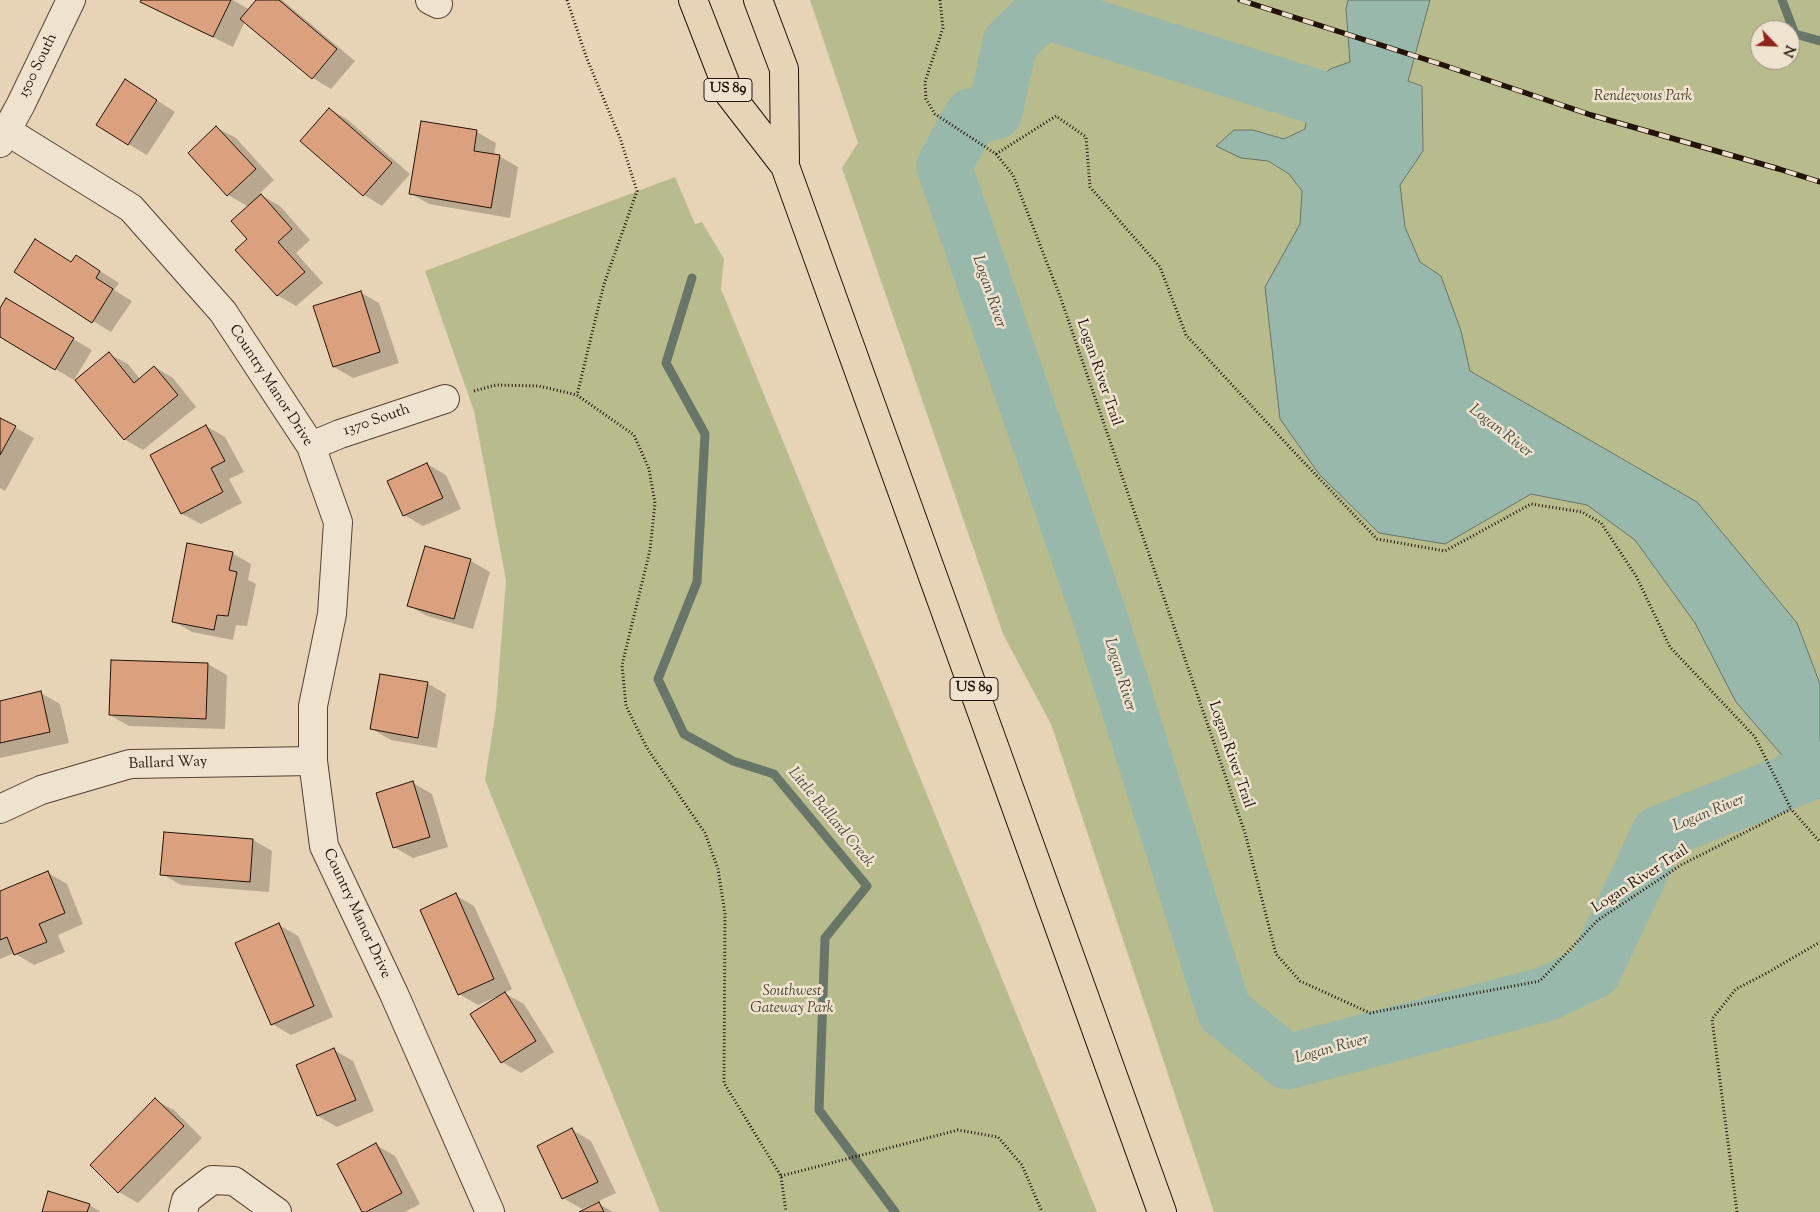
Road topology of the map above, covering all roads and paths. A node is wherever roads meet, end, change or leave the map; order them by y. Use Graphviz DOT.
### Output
graph roads {
  1 [pos="71,0"];
  2 [pos="567,0"];
  3 [pos="693,0"];
  4 [pos="758,0"];
  5 [pos="940,0"];
  6 [pos="4,137"];
  7 [pos="996,154"];
  8 [pos="785,166"];
  9 [pos="577,394"];
  10 [pos="445,399"];
  11 [pos="311,446"];
  12 [pos="313,761"];
  13 [pos="0,809"];
  14 [pos="1791,809"];
  15 [pos="1820,842"];
  16 [pos="1820,942"];
  17 [pos="781,1176"];
  18 [pos="276,1211"];
  19 [pos="183,1212"];
  20 [pos="490,1212"];
  21 [pos="786,1212"];
  22 [pos="1042,1212"];
  23 [pos="1162,1212"];
  24 [pos="1737,1212"];
  1 -- 6 [label="street, 1500 South"];
  2 -- 9 [label="path"];
  3 -- 8 [label="highway, US 89"];
  4 -- 8 [label="highway, US 89"];
  5 -- 7 [label="path, Logan River Trail"];
  6 -- 11 [label="street, Country Manor Drive"];
  7 -- 14 [label="path"];
  7 -- 14 [label="path, Logan River Trail"];
  8 -- 23 [label="highway, US 89"];
  9 -- 10 [label="path"];
  9 -- 17 [label="path"];
  10 -- 11 [label="street, 1370 South"];
  11 -- 12 [label="street, Country Manor Drive"];
  12 -- 13 [label="street, Ballard Way"];
  12 -- 20 [label="street, Country Manor Drive"];
  14 -- 15 [label="path"];
  16 -- 24 [label="path"];
  17 -- 21 [label="path"];
  17 -- 22 [label="path"];
  18 -- 19 [label="street"];
}
